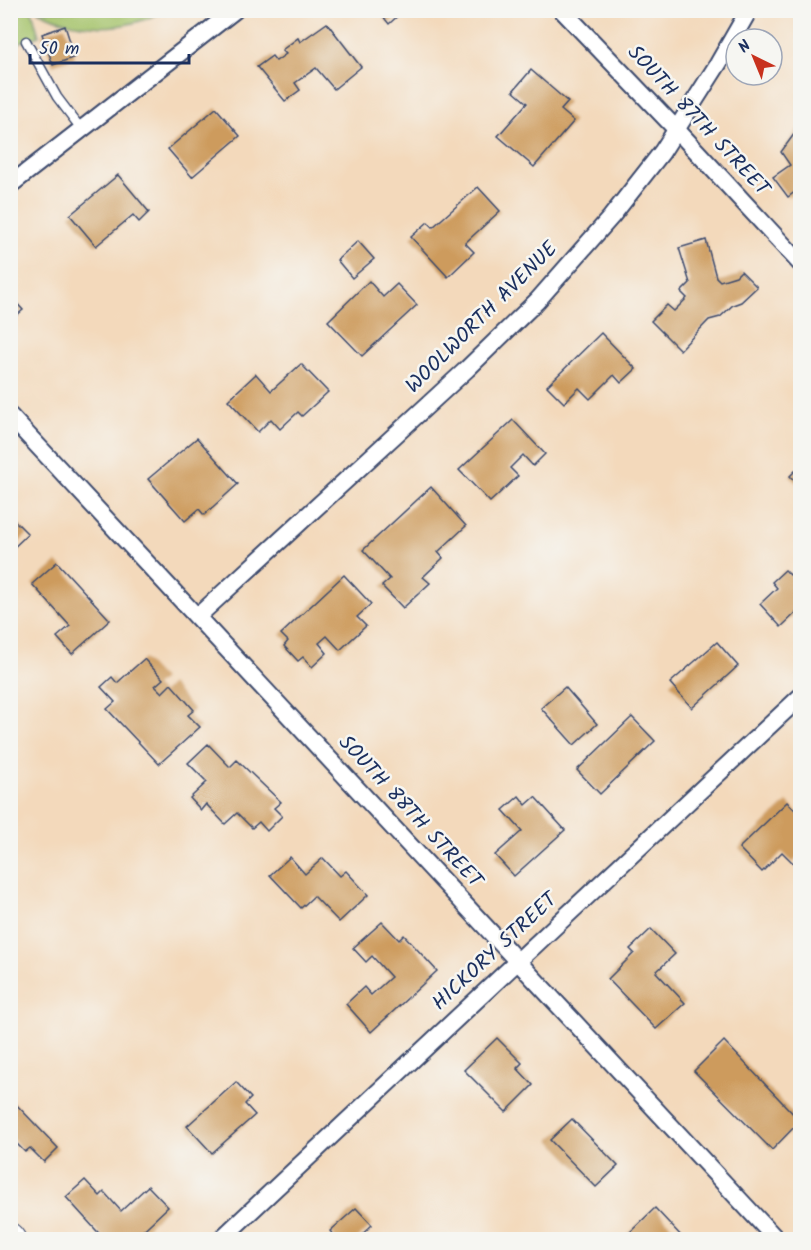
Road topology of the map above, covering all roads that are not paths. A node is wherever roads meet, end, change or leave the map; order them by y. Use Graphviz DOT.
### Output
graph roads {
  1 [pos="235,10"];
  2 [pos="562,10"];
  3 [pos="749,10"];
  4 [pos="26,41"];
  5 [pos="82,129"];
  6 [pos="676,129"];
  7 [pos="10,185"];
  8 [pos="801,262"];
  9 [pos="10,416"];
  10 [pos="198,616"];
  11 [pos="801,697"];
  12 [pos="518,961"];
  13 [pos="220,1239"];
  14 [pos="777,1239"];
  1 -- 5 [label="street"];
  2 -- 6 [label="street, SOUTH 87TH STREET"];
  3 -- 6 [label="street, WOOLWORTH AVENUE"];
  4 -- 5 [label="lane"];
  5 -- 7 [label="street"];
  6 -- 8 [label="street, SOUTH 87TH STREET"];
  6 -- 10 [label="street, WOOLWORTH AVENUE"];
  9 -- 10 [label="street, SOUTH 88TH STREET"];
  10 -- 12 [label="street, SOUTH 88TH STREET"];
  11 -- 12 [label="street, HICKORY STREET"];
  12 -- 13 [label="street, HICKORY STREET"];
  12 -- 14 [label="street, SOUTH 88TH STREET"];
}
